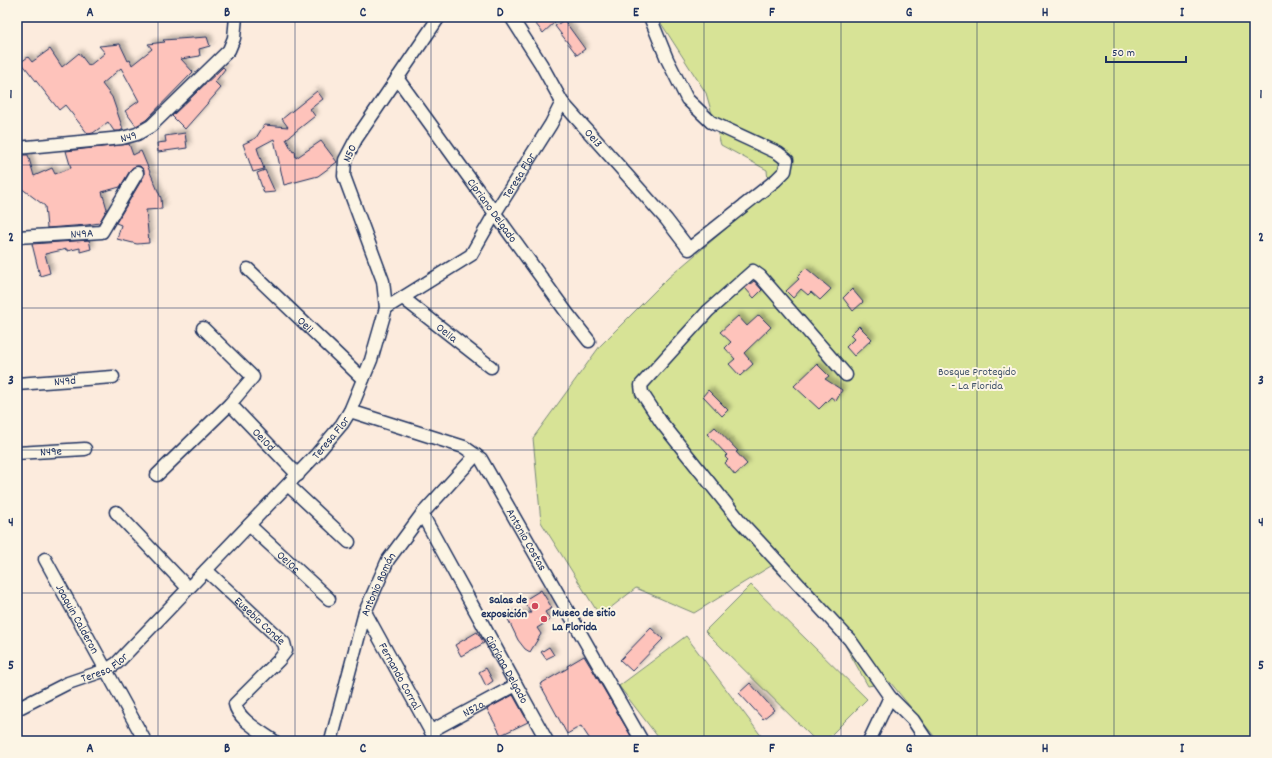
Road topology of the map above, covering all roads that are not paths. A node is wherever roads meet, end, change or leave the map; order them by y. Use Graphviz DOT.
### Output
graph roads {
  1 [pos="236,17"];
  2 [pos="439,17"];
  3 [pos="511,17"];
  4 [pos="650,17"];
  5 [pos="397,78"];
  6 [pos="562,102"];
  7 [pos="17,148"];
  8 [pos="137,173"];
  9 [pos="495,213"];
  10 [pos="17,237"];
  11 [pos="248,269"];
  12 [pos="403,298"];
  13 [pos="386,308"];
  14 [pos="203,328"];
  15 [pos="589,341"];
  16 [pos="491,366"];
  17 [pos="846,375"];
  18 [pos="114,377"];
  19 [pos="363,379"];
  20 [pos="17,384"];
  21 [pos="230,404"];
  22 [pos="350,411"];
  23 [pos="85,449"];
  24 [pos="17,452"];
  25 [pos="476,455"];
  26 [pos="157,475"];
  27 [pos="298,475"];
  28 [pos="288,485"];
  29 [pos="116,512"];
  30 [pos="422,514"];
  31 [pos="250,525"];
  32 [pos="349,542"];
  33 [pos="45,559"];
  34 [pos="206,570"];
  35 [pos="188,588"];
  36 [pos="328,599"];
  37 [pos="365,612"];
  38 [pos="106,670"];
  39 [pos="516,685"];
  40 [pos="890,697"];
  41 [pos="17,709"];
  42 [pos="433,736"];
  43 [pos="145,741"];
  44 [pos="274,741"];
  45 [pos="331,741"];
  46 [pos="547,741"];
  47 [pos="642,741"];
  48 [pos="869,741"];
  49 [pos="927,741"];
  1 -- 7 [label="street, N49"];
  2 -- 5 [label="street, N50"];
  3 -- 6 [label="street, Oe13"];
  4 -- 6 [label="street, Oe13"];
  5 -- 9 [label="street, Cipriano Delgado"];
  5 -- 13 [label="street, N50"];
  6 -- 9 [label="street, Teresa Flor"];
  8 -- 10 [label="street, N49A"];
  9 -- 12 [label="street, Teresa Flor"];
  9 -- 15 [label="street, Cipriano Delgado"];
  11 -- 19 [label="street, Oe11"];
  12 -- 13 [label="street, Teresa Flor"];
  12 -- 16 [label="street, Oe11a"];
  13 -- 19 [label="street, Teresa Flor"];
  14 -- 21 [label="street"];
  17 -- 40 [label="street"];
  18 -- 20 [label="street, N49d"];
  19 -- 22 [label="street, Teresa Flor"];
  21 -- 26 [label="street"];
  21 -- 27 [label="street, Oe10d"];
  22 -- 25 [label="street, Antonio Costas"];
  22 -- 27 [label="street, Teresa Flor"];
  23 -- 24 [label="street, N49e"];
  25 -- 30 [label="street, Antonio Román"];
  25 -- 47 [label="street, Antonio Costas"];
  27 -- 28 [label="street, Teresa Flor"];
  28 -- 31 [label="street, Teresa Flor"];
  28 -- 32 [label="street"];
  29 -- 35 [label="street"];
  30 -- 37 [label="street, Antonio Román"];
  30 -- 39 [label="street, Cipriano Delgado"];
  31 -- 34 [label="street, Teresa Flor"];
  31 -- 36 [label="street, Oe10c"];
  33 -- 38 [label="street, Joaquin Calderon"];
  34 -- 35 [label="street, Teresa Flor"];
  34 -- 44 [label="street, Eusebio Conde"];
  35 -- 38 [label="street, Teresa Flor"];
  37 -- 42 [label="street, Fernando Corral"];
  37 -- 45 [label="street, Antonio Román"];
  38 -- 41 [label="street, Teresa Flor"];
  38 -- 43 [label="street, Joaquin Calderon"];
  39 -- 42 [label="street, N52a"];
  39 -- 46 [label="street, Cipriano Delgado"];
  40 -- 48 [label="street"];
  40 -- 49 [label="street"];
}
